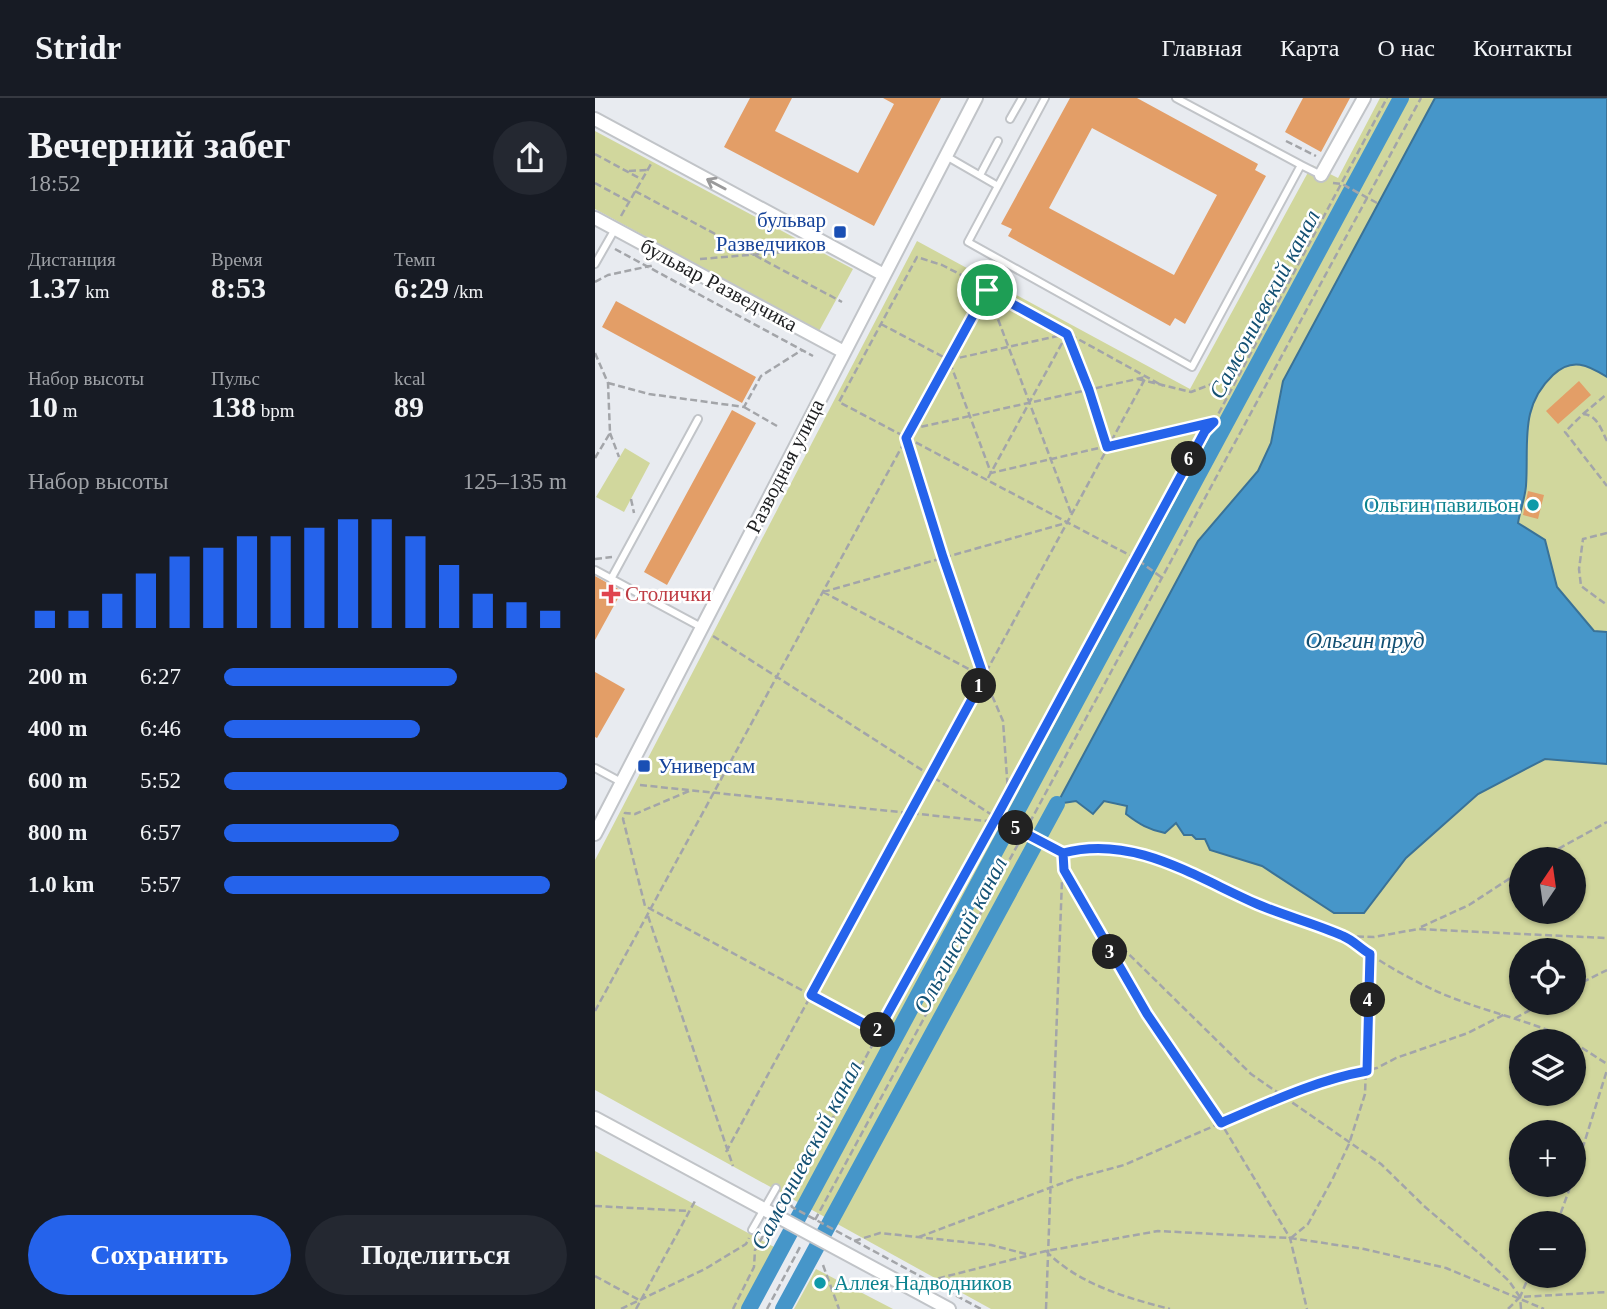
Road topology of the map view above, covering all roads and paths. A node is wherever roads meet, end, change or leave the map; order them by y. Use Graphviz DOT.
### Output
graph roads {
  1 [pos="976,98"];
  2 [pos="1022,98"];
  3 [pos="1045,98"];
  4 [pos="1176,98"];
  5 [pos="1364,98"];
  6 [pos="1387,98"];
  7 [pos="1420,98"];
  8 [pos="595,118"];
  9 [pos="1010,119"];
  10 [pos="998,141"];
  11 [pos="1286,141"];
  12 [pos="659,153"];
  13 [pos="595,154"];
  14 [pos="946,156"];
  15 [pos="1328,163"];
  16 [pos="1301,166"];
  17 [pos="647,170"];
  18 [pos="627,171"];
  19 [pos="980,175"];
  20 [pos="1321,175"];
  21 [pos="641,179"];
  22 [pos="595,183"];
  23 [pos="1342,184"];
  24 [pos="998,186"];
  25 [pos="635,191"];
  26 [pos="1366,197"];
  27 [pos="628,201"];
  28 [pos="1377,203"];
  29 [pos="595,218"];
  30 [pos="615,229"];
  31 [pos="823,242"];
  32 [pos="606,244"];
  33 [pos="754,253"];
  34 [pos="677,262"];
  35 [pos="595,264"];
  36 [pos="647,266"];
  37 [pos="884,275"];
  38 [pos="595,282"];
  39 [pos="987,290"];
  40 [pos="842,302"];
  41 [pos="881,324"];
  42 [pos="1067,334"];
  43 [pos="1009,347"];
  44 [pos="802,350"];
  45 [pos="844,352"];
  46 [pos="595,353"];
  47 [pos="813,356"];
  48 [pos="949,360"];
  49 [pos="1241,373"];
  50 [pos="1146,377"];
  51 [pos="1136,379"];
  52 [pos="1143,382"];
  53 [pos="608,383"];
  54 [pos="1163,386"];
  55 [pos="1089,390"];
  56 [pos="1607,394"];
  57 [pos="1029,403"];
  58 [pos="744,407"];
  59 [pos="1583,414"];
  60 [pos="971,416"];
  61 [pos="698,419"];
  62 [pos="1214,422"];
  63 [pos="777,426"];
  64 [pos="911,429"];
  65 [pos="610,433"];
  66 [pos="906,438"];
  67 [pos="1607,440"];
  68 [pos="1107,447"];
  69 [pos="619,457"];
  70 [pos="595,458"];
  71 [pos="1051,460"];
  72 [pos="991,473"];
  73 [pos="987,479"];
  74 [pos="1607,486"];
  75 [pos="1071,514"];
  76 [pos="1067,523"];
  77 [pos="1607,533"];
  78 [pos="624,555"];
  79 [pos="943,557"];
  80 [pos="1135,558"];
  81 [pos="595,559"];
  82 [pos="595,570"];
  83 [pos="1161,577"];
  84 [pos="611,579"];
  85 [pos="823,592"];
  86 [pos="1607,605"];
  87 [pos="701,627"];
  88 [pos="713,636"];
  89 [pos="778,676"];
  90 [pos="984,677"];
  91 [pos="595,768"];
  92 [pos="931,775"];
  93 [pos="622,782"];
  94 [pos="640,785"];
  95 [pos="689,791"];
  96 [pos="713,794"];
  97 [pos="1009,795"];
  98 [pos="910,813"];
  99 [pos="996,818"];
  100 [pos="1607,822"];
  101 [pos="595,834"];
  102 [pos="1562,847"];
  103 [pos="1063,853"];
  104 [pos="1064,870"];
  105 [pos="1509,880"];
  106 [pos="650,911"];
  107 [pos="648,916"];
  108 [pos="1092,918"];
  109 [pos="1418,929"];
  110 [pos="1345,936"];
  111 [pos="1607,938"];
  112 [pos="1370,954"];
  113 [pos="1607,970"];
  114 [pos="1586,981"];
  115 [pos="811,995"];
  116 [pos="595,1011"];
  117 [pos="1505,1014"];
  118 [pos="1521,1015"];
  119 [pos="1515,1018"];
  120 [pos="1543,1029"];
  121 [pos="878,1031"];
  122 [pos="1586,1049"];
  123 [pos="1607,1063"];
  124 [pos="1367,1071"];
  125 [pos="1607,1073"];
  126 [pos="1283,1096"];
  127 [pos="595,1118"];
  128 [pos="1221,1123"];
  129 [pos="1586,1138"];
  130 [pos="1349,1144"];
  131 [pos="726,1152"];
  132 [pos="733,1166"];
  133 [pos="776,1188"];
  134 [pos="1050,1189"];
  135 [pos="695,1201"];
  136 [pos="595,1206"];
  137 [pos="764,1210"];
  138 [pos="690,1211"];
  139 [pos="815,1220"];
  140 [pos="752,1230"];
  141 [pos="763,1236"];
  142 [pos="919,1237"];
  143 [pos="1290,1238"];
  144 [pos="854,1241"];
  145 [pos="800,1247"];
  146 [pos="755,1250"];
  147 [pos="1046,1251"];
  148 [pos="1030,1255"];
  149 [pos="823,1265"];
  150 [pos="595,1276"];
  151 [pos="928,1281"];
  152 [pos="1524,1288"];
  153 [pos="1607,1292"];
  154 [pos="1520,1297"];
  155 [pos="641,1301"];
  156 [pos="621,1309"];
  157 [pos="636,1309"];
  158 [pos="733,1309"];
  159 [pos="767,1309"];
  160 [pos="839,1309"];
  161 [pos="949,1309"];
  162 [pos="981,1309"];
  163 [pos="1046,1309"];
  164 [pos="1170,1309"];
  165 [pos="1307,1309"];
  166 [pos="1508,1309"];
  167 [pos="1521,1309"];
  168 [pos="1544,1309"];
  1 -- 14 [label="street, Разводная улица"];
  2 -- 9 [label="lane"];
  3 -- 24 [label="lane"];
  4 -- 16 [label="lane"];
  5 -- 15 [label="street"];
  6 -- 23 [label="path"];
  7 -- 26 [label="path"];
  8 -- 12 [label="street"];
  10 -- 19 [label="lane"];
  11 -- 15 [label="path"];
  12 -- 17 [label="path"];
  31 -- 12 [label="street, one-way"];
  13 -- 18 [label="path"];
  14 -- 19 [label="lane"];
  14 -- 37 [label="street, Разводная улица"];
  15 -- 20 [label="street"];
  16 -- 20 [label="lane"];
  16 -- 24 [label="lane"];
  17 -- 18 [label="path"];
  17 -- 21 [label="path"];
  18 -- 21 [label="path"];
  19 -- 24 [label="lane"];
  21 -- 25 [label="path"];
  22 -- 27 [label="path"];
  23 -- 26 [label="path"];
  23 -- 49 [label="path"];
  25 -- 27 [label="path"];
  25 -- 33 [label="path"];
  26 -- 28 [label="path"];
  26 -- 83 [label="path"];
  27 -- 30 [label="path"];
  29 -- 30 [label="street, бульвар Разведчика"];
  30 -- 32 [label="lane"];
  30 -- 34 [label="street, бульвар Разведчика"];
  31 -- 33 [label="path"];
  31 -- 37 [label="street"];
  32 -- 35 [label="lane"];
  32 -- 36 [label="path"];
  33 -- 34 [label="path"];
  33 -- 40 [label="path"];
  34 -- 45 [label="street, бульвар Разведчика"];
  36 -- 38 [label="path"];
  36 -- 44 [label="path"];
  37 -- 45 [label="street, Разводная улица"];
  39 -- 41 [label="path"];
  39 -- 42 [label="path"];
  39 -- 43 [label="path"];
  39 -- 48 [label="path"];
  41 -- 48 [label="path"];
  41 -- 66 [label="path"];
  42 -- 43 [label="path"];
  42 -- 50 [label="path"];
  42 -- 55 [label="path"];
  42 -- 57 [label="path"];
  43 -- 48 [label="path"];
  43 -- 57 [label="path"];
  44 -- 47 [label="path"];
  44 -- 58 [label="path"];
  45 -- 87 [label="street, Разводная улица"];
  46 -- 53 [label="path"];
  48 -- 60 [label="path"];
  48 -- 64 [label="path"];
  49 -- 54 [label="path"];
  49 -- 62 [label="path"];
  50 -- 51 [label="path"];
  50 -- 52 [label="path"];
  50 -- 54 [label="path"];
  51 -- 52 [label="path"];
  51 -- 55 [label="path"];
  52 -- 54 [label="path"];
  52 -- 68 [label="path"];
  53 -- 58 [label="path"];
  53 -- 65 [label="path"];
  55 -- 57 [label="path"];
  55 -- 68 [label="path"];
  56 -- 59 [label="path"];
  57 -- 60 [label="path"];
  57 -- 71 [label="path"];
  57 -- 72 [label="path"];
  58 -- 63 [label="path"];
  59 -- 67 [label="path"];
  59 -- 74 [label="path"];
  60 -- 64 [label="path"];
  60 -- 72 [label="path"];
  61 -- 78 [label="lane"];
  62 -- 68 [label="path"];
  62 -- 80 [label="path"];
  64 -- 66 [label="path"];
  65 -- 69 [label="path"];
  65 -- 70 [label="path"];
  66 -- 73 [label="path"];
  66 -- 79 [label="path"];
  66 -- 85 [label="path"];
  68 -- 71 [label="path"];
  68 -- 75 [label="path"];
  71 -- 72 [label="path"];
  71 -- 75 [label="path"];
  72 -- 73 [label="path"];
  73 -- 76 [label="path"];
  75 -- 76 [label="path"];
  76 -- 79 [label="path"];
  76 -- 80 [label="path"];
  76 -- 90 [label="path"];
  77 -- 86 [label="path"];
  78 -- 81 [label="path"];
  78 -- 84 [label="lane"];
  79 -- 85 [label="path"];
  79 -- 90 [label="path"];
  80 -- 83 [label="path"];
  80 -- 97 [label="path"];
  82 -- 84 [label="lane"];
  83 -- 139 [label="path"];
  84 -- 87 [label="lane"];
  85 -- 89 [label="path"];
  85 -- 90 [label="path"];
  87 -- 93 [label="street, Разводная улица"];
  88 -- 89 [label="path"];
  89 -- 92 [label="path"];
  89 -- 96 [label="path"];
  90 -- 92 [label="path"];
  90 -- 97 [label="path"];
  91 -- 93 [label="lane"];
  92 -- 98 [label="path"];
  92 -- 99 [label="path"];
  93 -- 101 [label="street, Разводная улица"];
  94 -- 95 [label="path"];
  95 -- 96 [label="path"];
  95 -- 106 [label="path"];
  96 -- 98 [label="path"];
  96 -- 106 [label="path"];
  97 -- 99 [label="path"];
  98 -- 99 [label="path"];
  98 -- 115 [label="path"];
  99 -- 103 [label="path, bridge"];
  99 -- 121 [label="path"];
  100 -- 102 [label="path"];
  103 -- 104 [label="path"];
  103 -- 110 [label="path"];
  104 -- 108 [label="path"];
  104 -- 134 [label="path"];
  105 -- 109 [label="path"];
  106 -- 107 [label="path"];
  106 -- 115 [label="path"];
  107 -- 116 [label="path"];
  107 -- 131 [label="path"];
  108 -- 126 [label="path"];
  108 -- 128 [label="path"];
  109 -- 110 [label="path"];
  109 -- 111 [label="path"];
  110 -- 112 [label="path"];
  112 -- 117 [label="path"];
  112 -- 124 [label="path"];
  113 -- 114 [label="path"];
  115 -- 121 [label="path"];
  115 -- 131 [label="path"];
  117 -- 119 [label="path"];
  117 -- 124 [label="path"];
  118 -- 119 [label="path"];
  119 -- 120 [label="path"];
  121 -- 139 [label="path"];
  122 -- 123 [label="path"];
  124 -- 126 [label="path"];
  124 -- 130 [label="path"];
  125 -- 129 [label="path"];
  126 -- 128 [label="path"];
  126 -- 130 [label="path"];
  127 -- 137 [label="street"];
  128 -- 134 [label="path"];
  128 -- 143 [label="path"];
  130 -- 143 [label="path"];
  130 -- 154 [label="path"];
  131 -- 132 [label="path"];
  133 -- 137 [label="lane"];
  134 -- 142 [label="path"];
  134 -- 147 [label="path"];
  135 -- 138 [label="path"];
  136 -- 138 [label="path"];
  137 -- 140 [label="lane"];
  137 -- 161 [label="street"];
  138 -- 155 [label="path"];
  139 -- 144 [label="path"];
  141 -- 146 [label="path"];
  142 -- 144 [label="path"];
  142 -- 148 [label="path"];
  143 -- 147 [label="path"];
  143 -- 154 [label="path"];
  143 -- 165 [label="path"];
  144 -- 151 [label="path"];
  145 -- 159 [label="path"];
  146 -- 155 [label="path"];
  146 -- 158 [label="path"];
  147 -- 148 [label="path"];
  147 -- 163 [label="path"];
  147 -- 164 [label="path"];
  148 -- 151 [label="path"];
  149 -- 160 [label="path"];
  150 -- 155 [label="path"];
  151 -- 162 [label="path"];
  152 -- 154 [label="path"];
  153 -- 154 [label="path"];
  154 -- 166 [label="path"];
  154 -- 167 [label="path"];
  154 -- 168 [label="path"];
  155 -- 156 [label="path"];
  155 -- 157 [label="path"];
}
